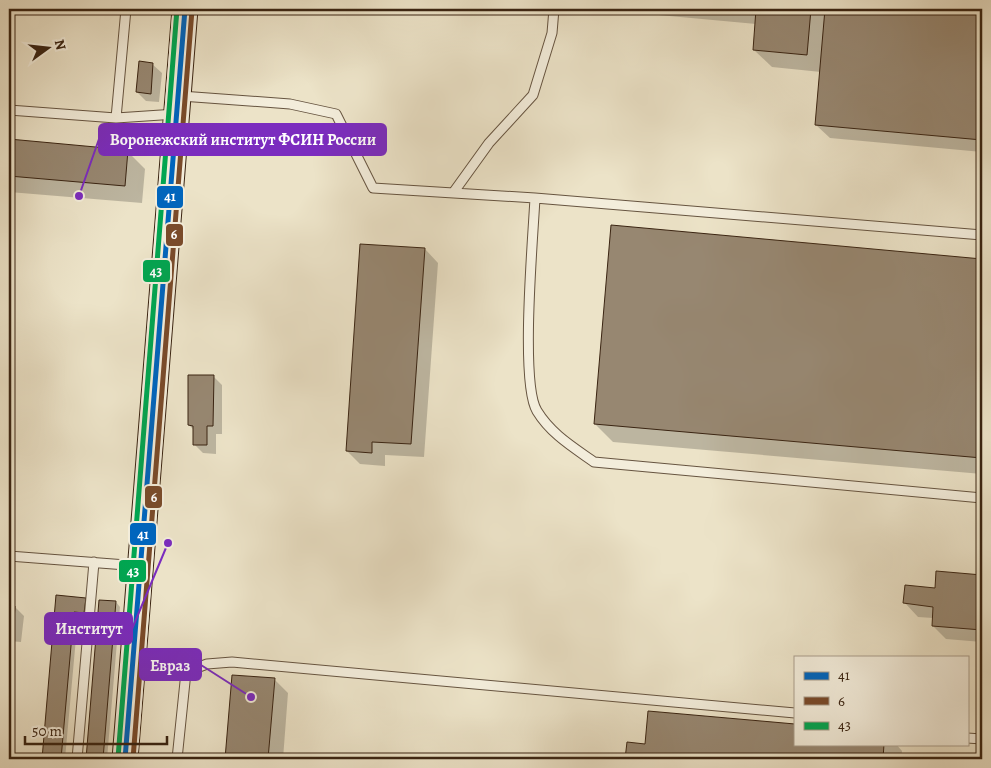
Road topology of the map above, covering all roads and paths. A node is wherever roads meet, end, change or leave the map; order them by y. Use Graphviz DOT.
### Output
graph roads {
  1 [pos="126,9"];
  2 [pos="184,9"];
  3 [pos="554,9"];
  4 [pos="177,105"];
  5 [pos="9,110"];
  6 [pos="116,118"];
  7 [pos="453,193"];
  8 [pos="535,198"];
  9 [pos="982,235"];
  10 [pos="982,498"];
  11 [pos="9,556"];
  12 [pos="94,562"];
  13 [pos="141,566"];
  14 [pos="794,713"];
  15 [pos="968,738"];
  16 [pos="982,739"];
  17 [pos="76,759"];
  18 [pos="125,759"];
  19 [pos="177,759"];
  1 -- 6 [label="lane"];
  2 -- 4 [label="street"];
  3 -- 7 [label="lane"];
  4 -- 6 [label="lane"];
  4 -- 7 [label="lane"];
  4 -- 13 [label="street"];
  5 -- 6 [label="lane"];
  7 -- 8 [label="lane"];
  8 -- 9 [label="lane"];
  8 -- 10 [label="lane"];
  11 -- 12 [label="lane"];
  12 -- 13 [label="lane"];
  12 -- 17 [label="lane"];
  13 -- 18 [label="street"];
  14 -- 19 [label="lane"];
  15 -- 16 [label="lane"];
}
